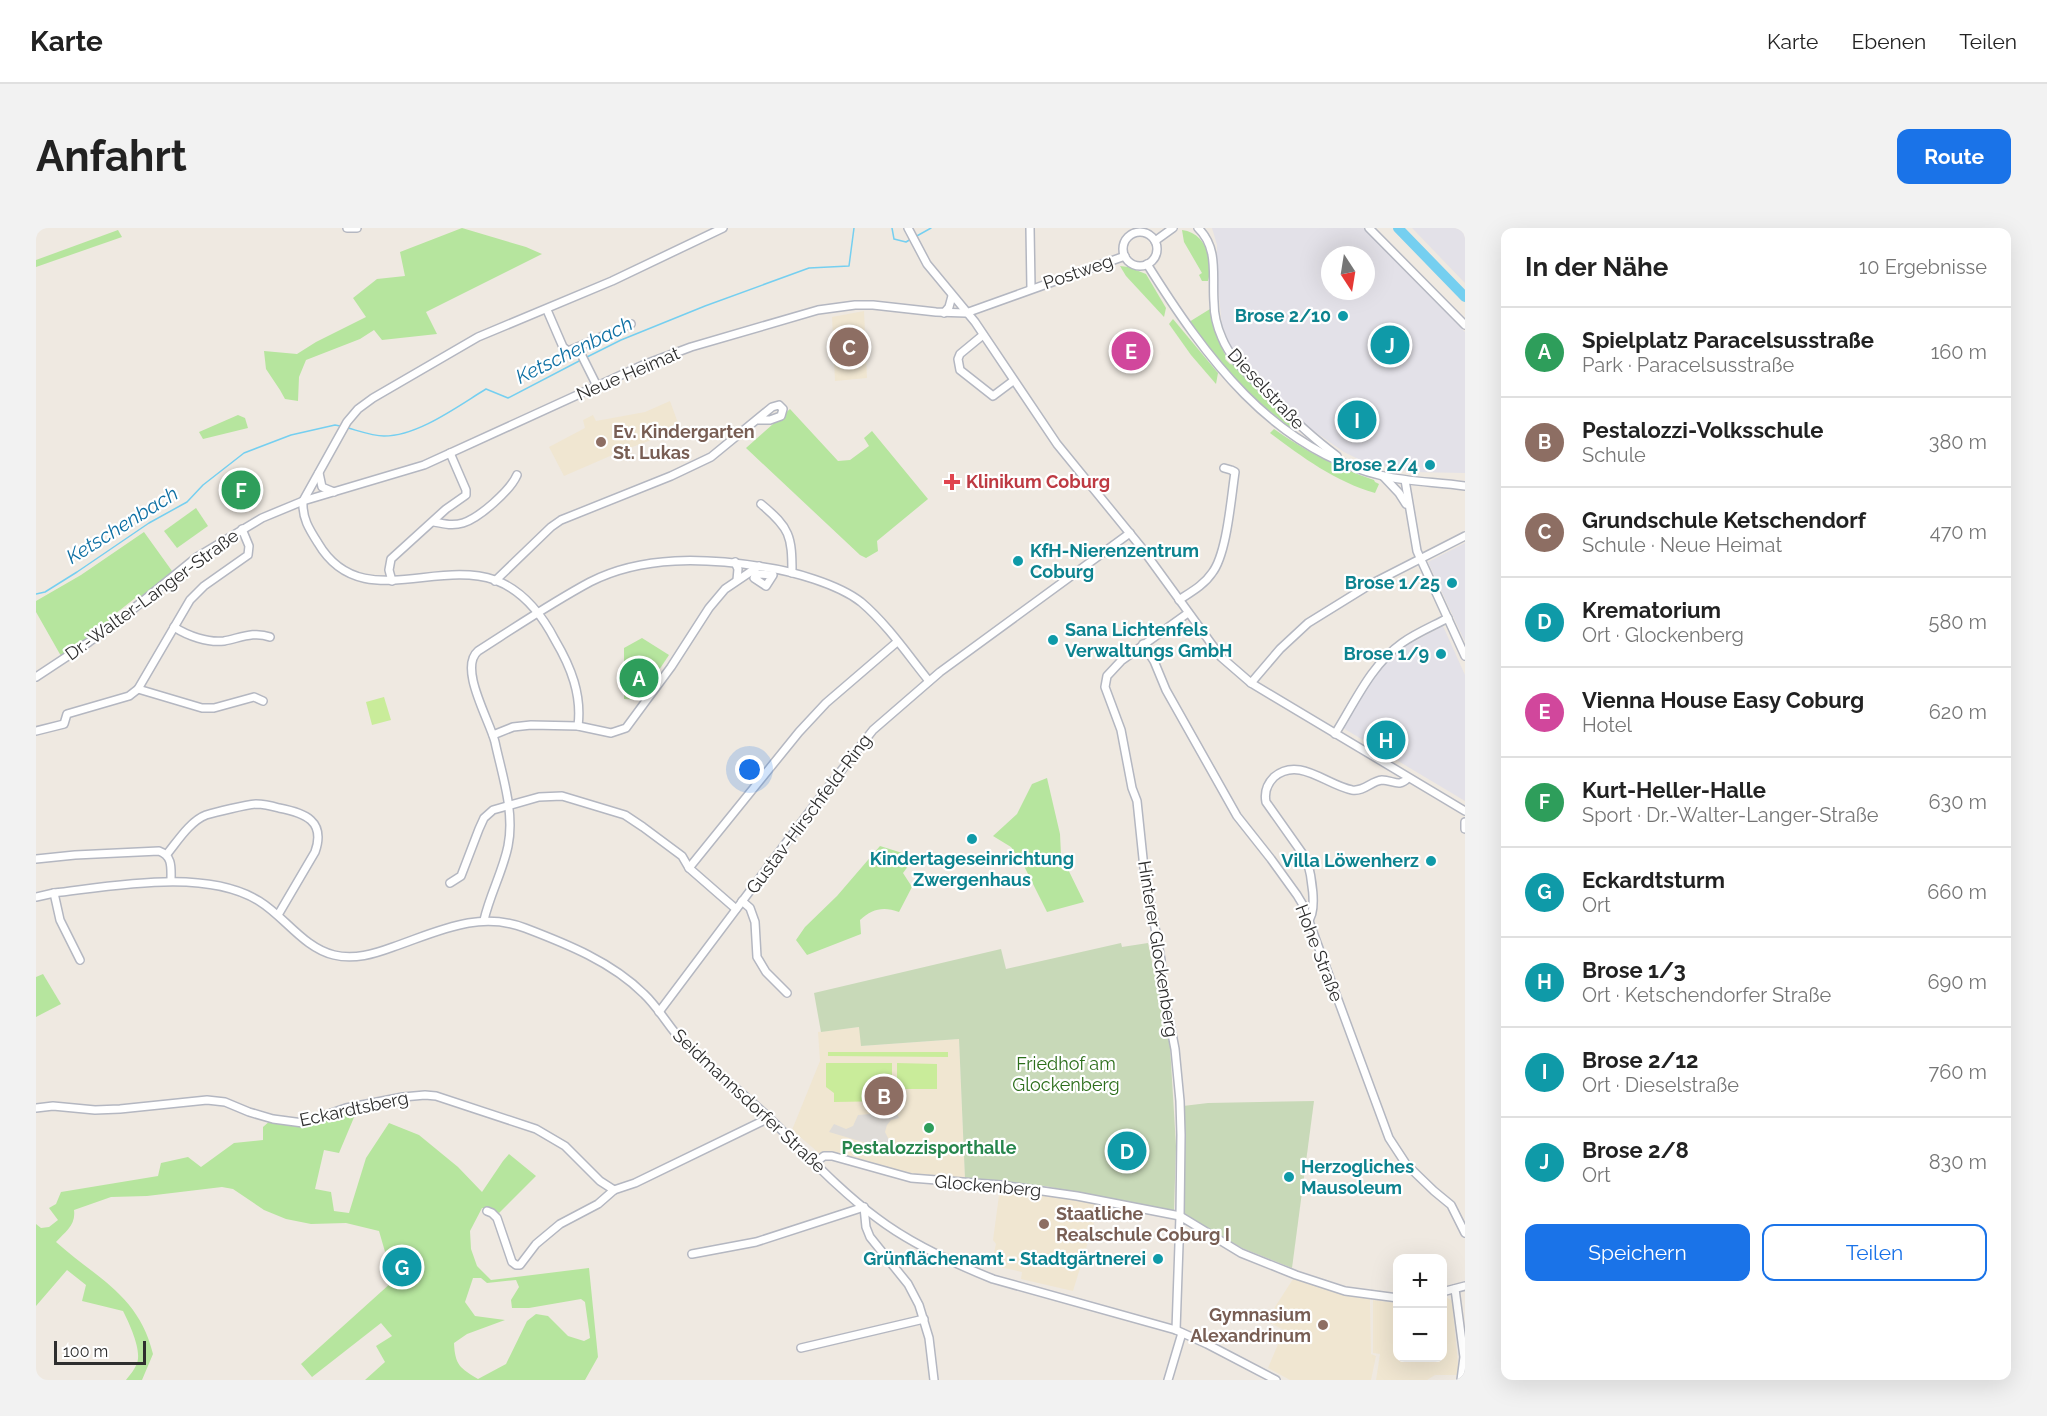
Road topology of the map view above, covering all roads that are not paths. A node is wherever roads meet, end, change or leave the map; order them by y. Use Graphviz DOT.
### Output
graph roads {
  1 [pos="347,228"];
  2 [pos="357,228"];
  3 [pos="723,228"];
  4 [pos="1030,228"];
  5 [pos="1173,228"];
  6 [pos="1198,228"];
  7 [pos="1369,228"];
  8 [pos="1131,231"];
  9 [pos="911,235"];
  10 [pos="1155,241"];
  11 [pos="1125,256"];
  12 [pos="1147,264"];
  13 [pos="1031,288"];
  14 [pos="952,296"];
  15 [pos="548,310"];
  16 [pos="944,313"];
  17 [pos="966,313"];
  18 [pos="631,324"];
  19 [pos="1465,325"];
  20 [pos="983,335"];
  21 [pos="580,351"];
  22 [pos="1013,381"];
  23 [pos="597,386"];
  24 [pos="757,420"];
  25 [pos="450,453"];
  26 [pos="1348,464"];
  27 [pos="1224,468"];
  28 [pos="319,472"];
  29 [pos="517,475"];
  30 [pos="1383,476"];
  31 [pos="1405,480"];
  32 [pos="1465,486"];
  33 [pos="334,492"];
  34 [pos="303,501"];
  35 [pos="761,504"];
  36 [pos="1409,509"];
  37 [pos="434,522"];
  38 [pos="242,529"];
  39 [pos="1130,533"];
  40 [pos="1465,536"];
  41 [pos="1420,560"];
  42 [pos="735,562"];
  43 [pos="759,566"];
  44 [pos="792,573"];
  45 [pos="495,580"];
  46 [pos="737,580"];
  47 [pos="392,581"];
  48 [pos="1179,600"];
  49 [pos="538,613"];
  50 [pos="1188,613"];
  51 [pos="1448,618"];
  52 [pos="174,627"];
  53 [pos="270,637"];
  54 [pos="897,642"];
  55 [pos="1143,644"];
  56 [pos="1465,657"];
  57 [pos="36,677"];
  58 [pos="929,681"];
  59 [pos="1251,682"];
  60 [pos="138,689"];
  61 [pos="263,701"];
  62 [pos="578,726"];
  63 [pos="36,731"];
  64 [pos="1335,734"];
  65 [pos="493,735"];
  66 [pos="1408,778"];
  67 [pos="508,805"];
  68 [pos="1465,812"];
  69 [pos="1465,822"];
  70 [pos="1465,829"];
  71 [pos="166,854"];
  72 [pos="36,859"];
  73 [pos="688,867"];
  74 [pos="171,881"];
  75 [pos="450,883"];
  76 [pos="54,893"];
  77 [pos="36,897"];
  78 [pos="742,901"];
  79 [pos="736,909"];
  80 [pos="278,915"];
  81 [pos="484,920"];
  82 [pos="1308,921"];
  83 [pos="80,960"];
  84 [pos="787,993"];
  85 [pos="659,1012"];
  86 [pos="36,1108"];
  87 [pos="769,1118"];
  88 [pos="816,1162"];
  89 [pos="614,1190"];
  90 [pos="864,1207"];
  91 [pos="487,1211"];
  92 [pos="1180,1216"];
  93 [pos="1465,1233"];
  94 [pos="692,1254"];
  95 [pos="1465,1286"];
  96 [pos="1455,1289"];
  97 [pos="1447,1291"];
  98 [pos="1393,1297"];
  99 [pos="924,1319"];
  100 [pos="1179,1332"];
  101 [pos="801,1348"];
  102 [pos="933,1380"];
  103 [pos="1168,1380"];
  104 [pos="1276,1380"];
  105 [pos="1461,1380"];
  1 -- 2 [label="street"];
  3 -- 15 [label="street"];
  4 -- 13 [label="street, Postweg"];
  5 -- 10 [label="street"];
  6 -- 26 [label="street, Dieselstraße"];
  7 -- 19 [label="street"];
  8 -- 10 [label="street"];
  8 -- 11 [label="street"];
  9 -- 14 [label="street"];
  10 -- 12 [label="street"];
  11 -- 12 [label="street"];
  11 -- 13 [label="street, Postweg"];
  12 -- 26 [label="street"];
  13 -- 17 [label="street, Postweg"];
  14 -- 16 [label="street"];
  14 -- 17 [label="street"];
  15 -- 21 [label="street"];
  15 -- 28 [label="street"];
  16 -- 17 [label="street, Neue Heimat"];
  16 -- 23 [label="street, Neue Heimat"];
  17 -- 20 [label="street"];
  18 -- 21 [label="street"];
  20 -- 22 [label="street"];
  20 -- 22 [label="street"];
  21 -- 23 [label="street"];
  22 -- 39 [label="street"];
  23 -- 25 [label="street, Neue Heimat"];
  24 -- 45 [label="street"];
  25 -- 33 [label="street, Neue Heimat"];
  25 -- 37 [label="street"];
  26 -- 30 [label="street"];
  27 -- 48 [label="street"];
  28 -- 33 [label="street"];
  28 -- 34 [label="street"];
  29 -- 37 [label="street"];
  30 -- 31 [label="street"];
  30 -- 36 [label="street"];
  31 -- 32 [label="street"];
  31 -- 36 [label="street"];
  33 -- 34 [label="street, Neue Heimat"];
  34 -- 38 [label="street, Dr.-Walter-Langer-Straße"];
  34 -- 47 [label="street"];
  35 -- 44 [label="street"];
  36 -- 41 [label="street"];
  37 -- 47 [label="street"];
  38 -- 52 [label="street"];
  38 -- 57 [label="street, Dr.-Walter-Langer-Straße"];
  39 -- 48 [label="street"];
  39 -- 58 [label="street, Gustav-Hirschfeld-Ring"];
  40 -- 41 [label="street"];
  41 -- 51 [label="street"];
  41 -- 59 [label="street"];
  42 -- 43 [label="street"];
  42 -- 46 [label="street"];
  42 -- 49 [label="street"];
  43 -- 44 [label="street"];
  43 -- 46 [label="street"];
  44 -- 54 [label="street"];
  45 -- 47 [label="street"];
  45 -- 49 [label="street"];
  46 -- 62 [label="street"];
  48 -- 50 [label="street"];
  49 -- 62 [label="street"];
  49 -- 65 [label="street"];
  50 -- 55 [label="street, Hinterer Glockenberg"];
  50 -- 59 [label="street"];
  51 -- 56 [label="street"];
  51 -- 64 [label="street"];
  52 -- 53 [label="street"];
  52 -- 60 [label="street"];
  54 -- 58 [label="street"];
  54 -- 73 [label="street"];
  55 -- 82 [label="street, Hohe Straße"];
  55 -- 92 [label="street, Hinterer Glockenberg"];
  58 -- 78 [label="street, Gustav-Hirschfeld-Ring"];
  59 -- 64 [label="street"];
  60 -- 61 [label="street"];
  60 -- 63 [label="street"];
  62 -- 65 [label="street"];
  64 -- 66 [label="street"];
  65 -- 67 [label="street"];
  66 -- 68 [label="street"];
  66 -- 82 [label="street"];
  67 -- 73 [label="street"];
  67 -- 75 [label="street"];
  67 -- 81 [label="street"];
  69 -- 70 [label="street"];
  71 -- 72 [label="street"];
  71 -- 74 [label="street"];
  71 -- 80 [label="street"];
  73 -- 79 [label="street"];
  74 -- 76 [label="street, Seidmannsdorfer Straße"];
  74 -- 80 [label="street, Seidmannsdorfer Straße"];
  76 -- 77 [label="street, Seidmannsdorfer Straße"];
  76 -- 83 [label="street"];
  78 -- 79 [label="street, Gustav-Hirschfeld-Ring"];
  78 -- 84 [label="street"];
  79 -- 85 [label="street, Gustav-Hirschfeld-Ring"];
  80 -- 81 [label="street, Seidmannsdorfer Straße"];
  81 -- 85 [label="street, Seidmannsdorfer Straße"];
  82 -- 93 [label="street, Hohe Straße"];
  85 -- 87 [label="street, Seidmannsdorfer Straße"];
  86 -- 89 [label="street, Eckardtsberg"];
  87 -- 88 [label="street, Seidmannsdorfer Straße"];
  87 -- 89 [label="street"];
  88 -- 90 [label="street, Seidmannsdorfer Straße"];
  88 -- 92 [label="street, Glockenberg"];
  89 -- 91 [label="street"];
  90 -- 94 [label="street"];
  90 -- 99 [label="street"];
  90 -- 100 [label="street, Seidmannsdorfer Straße"];
  92 -- 98 [label="street, Glockenberg"];
  92 -- 100 [label="street, Hinterer Glockenberg"];
  95 -- 96 [label="street"];
  96 -- 97 [label="street"];
  96 -- 105 [label="street"];
  99 -- 101 [label="street"];
  99 -- 102 [label="street"];
  100 -- 103 [label="street, Hinterer Glockenberg"];
  100 -- 104 [label="street, Seidmannsdorfer Straße"];
}
